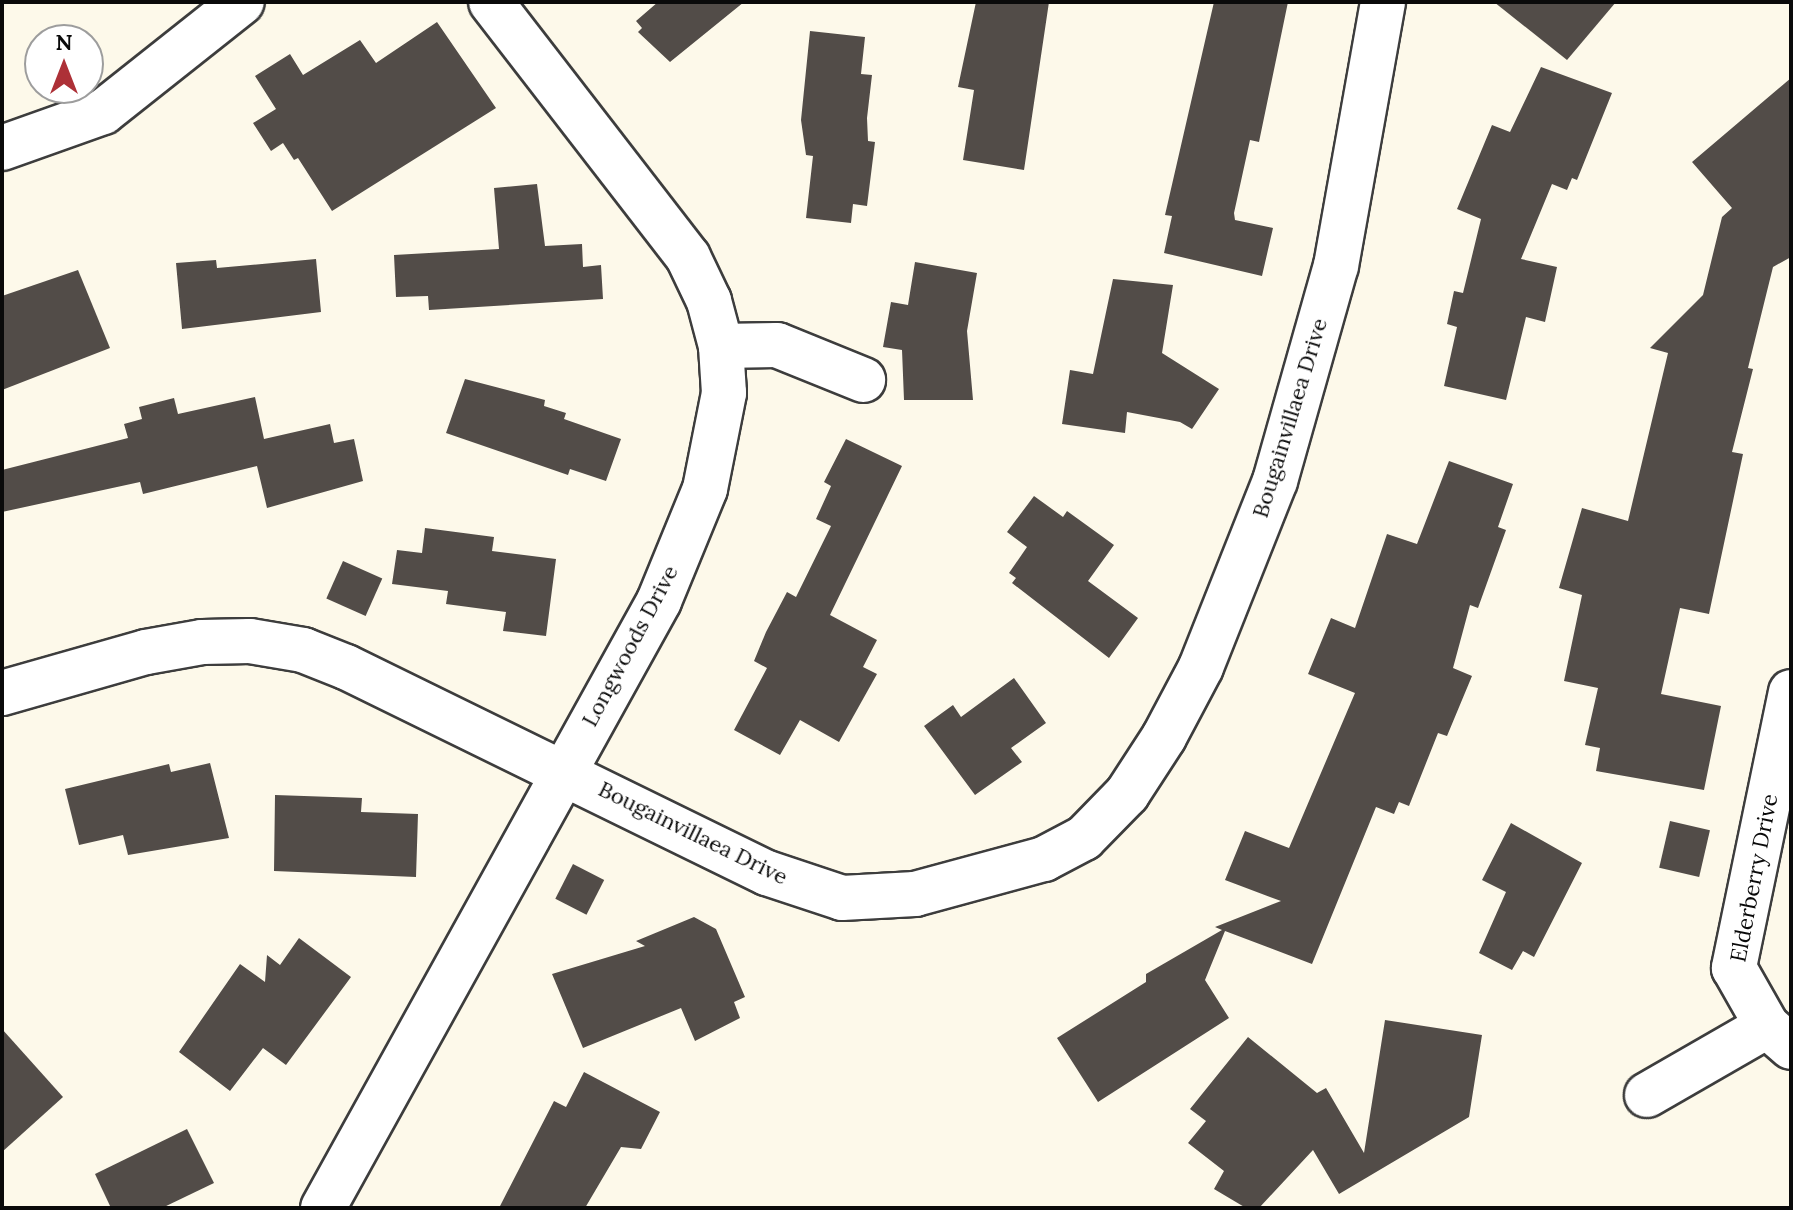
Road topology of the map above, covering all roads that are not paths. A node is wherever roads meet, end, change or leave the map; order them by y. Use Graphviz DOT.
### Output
graph roads {
  1 [pos="242,2"];
  2 [pos="491,2"];
  3 [pos="1383,2"];
  4 [pos="2,148"];
  5 [pos="721,346"];
  6 [pos="863,380"];
  7 [pos="1791,692"];
  8 [pos="2,693"];
  9 [pos="563,770"];
  10 [pos="1779,1036"];
  11 [pos="1647,1095"];
  12 [pos="323,1208"];
  1 -- 4 [label="street"];
  2 -- 5 [label="street, Longwoods Drive"];
  3 -- 9 [label="street, Bougainvillaea Drive"];
  5 -- 6 [label="street"];
  5 -- 9 [label="street, Longwoods Drive"];
  7 -- 10 [label="street, Elderberry Drive"];
  8 -- 9 [label="street, Bougainvillaea Drive"];
  9 -- 12 [label="street, Longwoods Drive"];
  10 -- 11 [label="street"];
}
